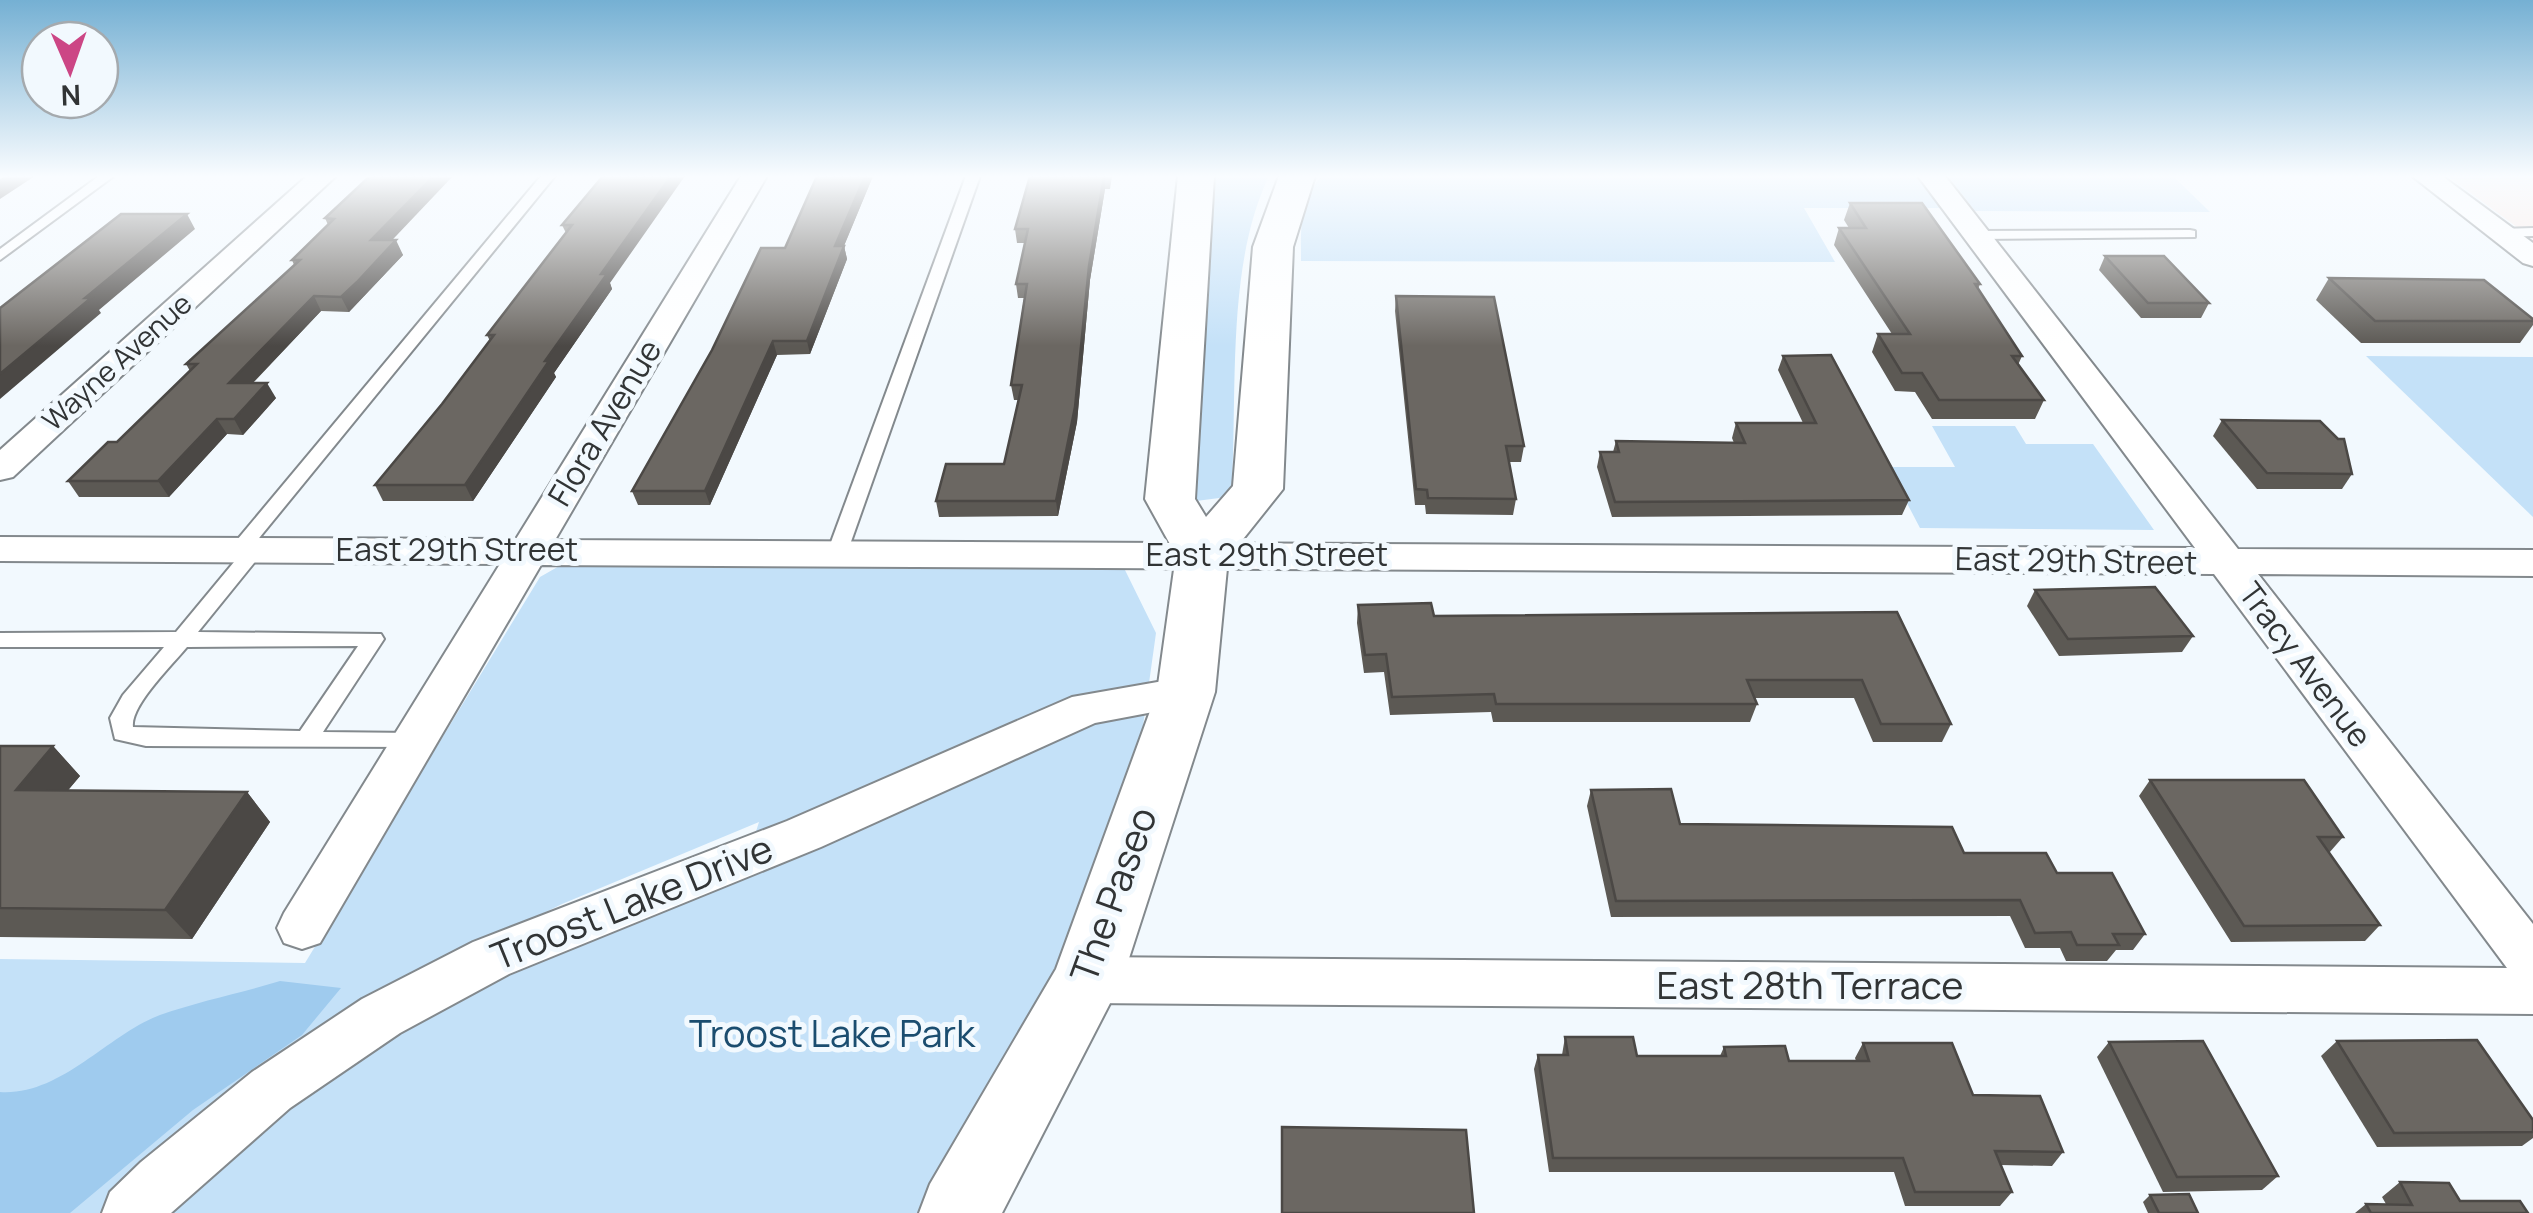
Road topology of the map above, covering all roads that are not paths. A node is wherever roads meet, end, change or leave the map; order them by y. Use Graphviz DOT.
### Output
graph roads {
  1 [pos="31,233"];
  2 [pos="260,233"];
  3 [pos="502,233"];
  4 [pos="720,233"];
  5 [pos="952,233"];
  6 [pos="1191,233"];
  7 [pos="1278,233"];
  8 [pos="1974,233"];
  9 [pos="2501,233"];
  10 [pos="2190,234"];
  11 [pos="1976,235"];
  12 [pos="0,256"];
  13 [pos="2533,257"];
  14 [pos="0,468"];
  15 [pos="0,550"];
  16 [pos="247,550"];
  17 [pos="529,550"];
  18 [pos="837,553"];
  19 [pos="1202,555"];
  20 [pos="2226,562"];
  21 [pos="2533,563"];
  22 [pos="0,640"];
  23 [pos="180,640"];
  24 [pos="1186,692"];
  25 [pos="306,739"];
  26 [pos="414,741"];
  27 [pos="302,928"];
  28 [pos="2533,963"];
  29 [pos="1086,980"];
  30 [pos="2533,991"];
  31 [pos="131,1213"];
  32 [pos="960,1213"];
  1 -- 12 [label="lane"];
  2 -- 14 [label="street, Wayne Avenue"];
  3 -- 16 [label="lane"];
  4 -- 17 [label="street, Flora Avenue"];
  5 -- 18 [label="lane"];
  6 -- 19 [label="main road"];
  7 -- 19 [label="main road"];
  8 -- 11 [label="street, Tracy Avenue"];
  9 -- 13 [label="street"];
  10 -- 11 [label="lane"];
  11 -- 20 [label="street, Tracy Avenue"];
  15 -- 16 [label="street, East 29th Street"];
  16 -- 17 [label="street, East 29th Street"];
  16 -- 23 [label="lane"];
  17 -- 18 [label="street, East 29th Street"];
  17 -- 26 [label="street, Flora Avenue"];
  18 -- 19 [label="street, East 29th Street"];
  19 -- 20 [label="street, East 29th Street"];
  19 -- 24 [label="main road, The Paseo"];
  20 -- 21 [label="street, East 29th Street"];
  20 -- 28 [label="street, Tracy Avenue"];
  22 -- 23 [label="lane"];
  23 -- 25 [label="lane"];
  23 -- 25 [label="lane"];
  24 -- 29 [label="main road, The Paseo"];
  24 -- 31 [label="street, Troost Lake Drive"];
  25 -- 26 [label="lane"];
  26 -- 27 [label="street, Flora Avenue"];
  29 -- 30 [label="street, East 28th Terrace"];
  29 -- 32 [label="main road, The Paseo"];
}
